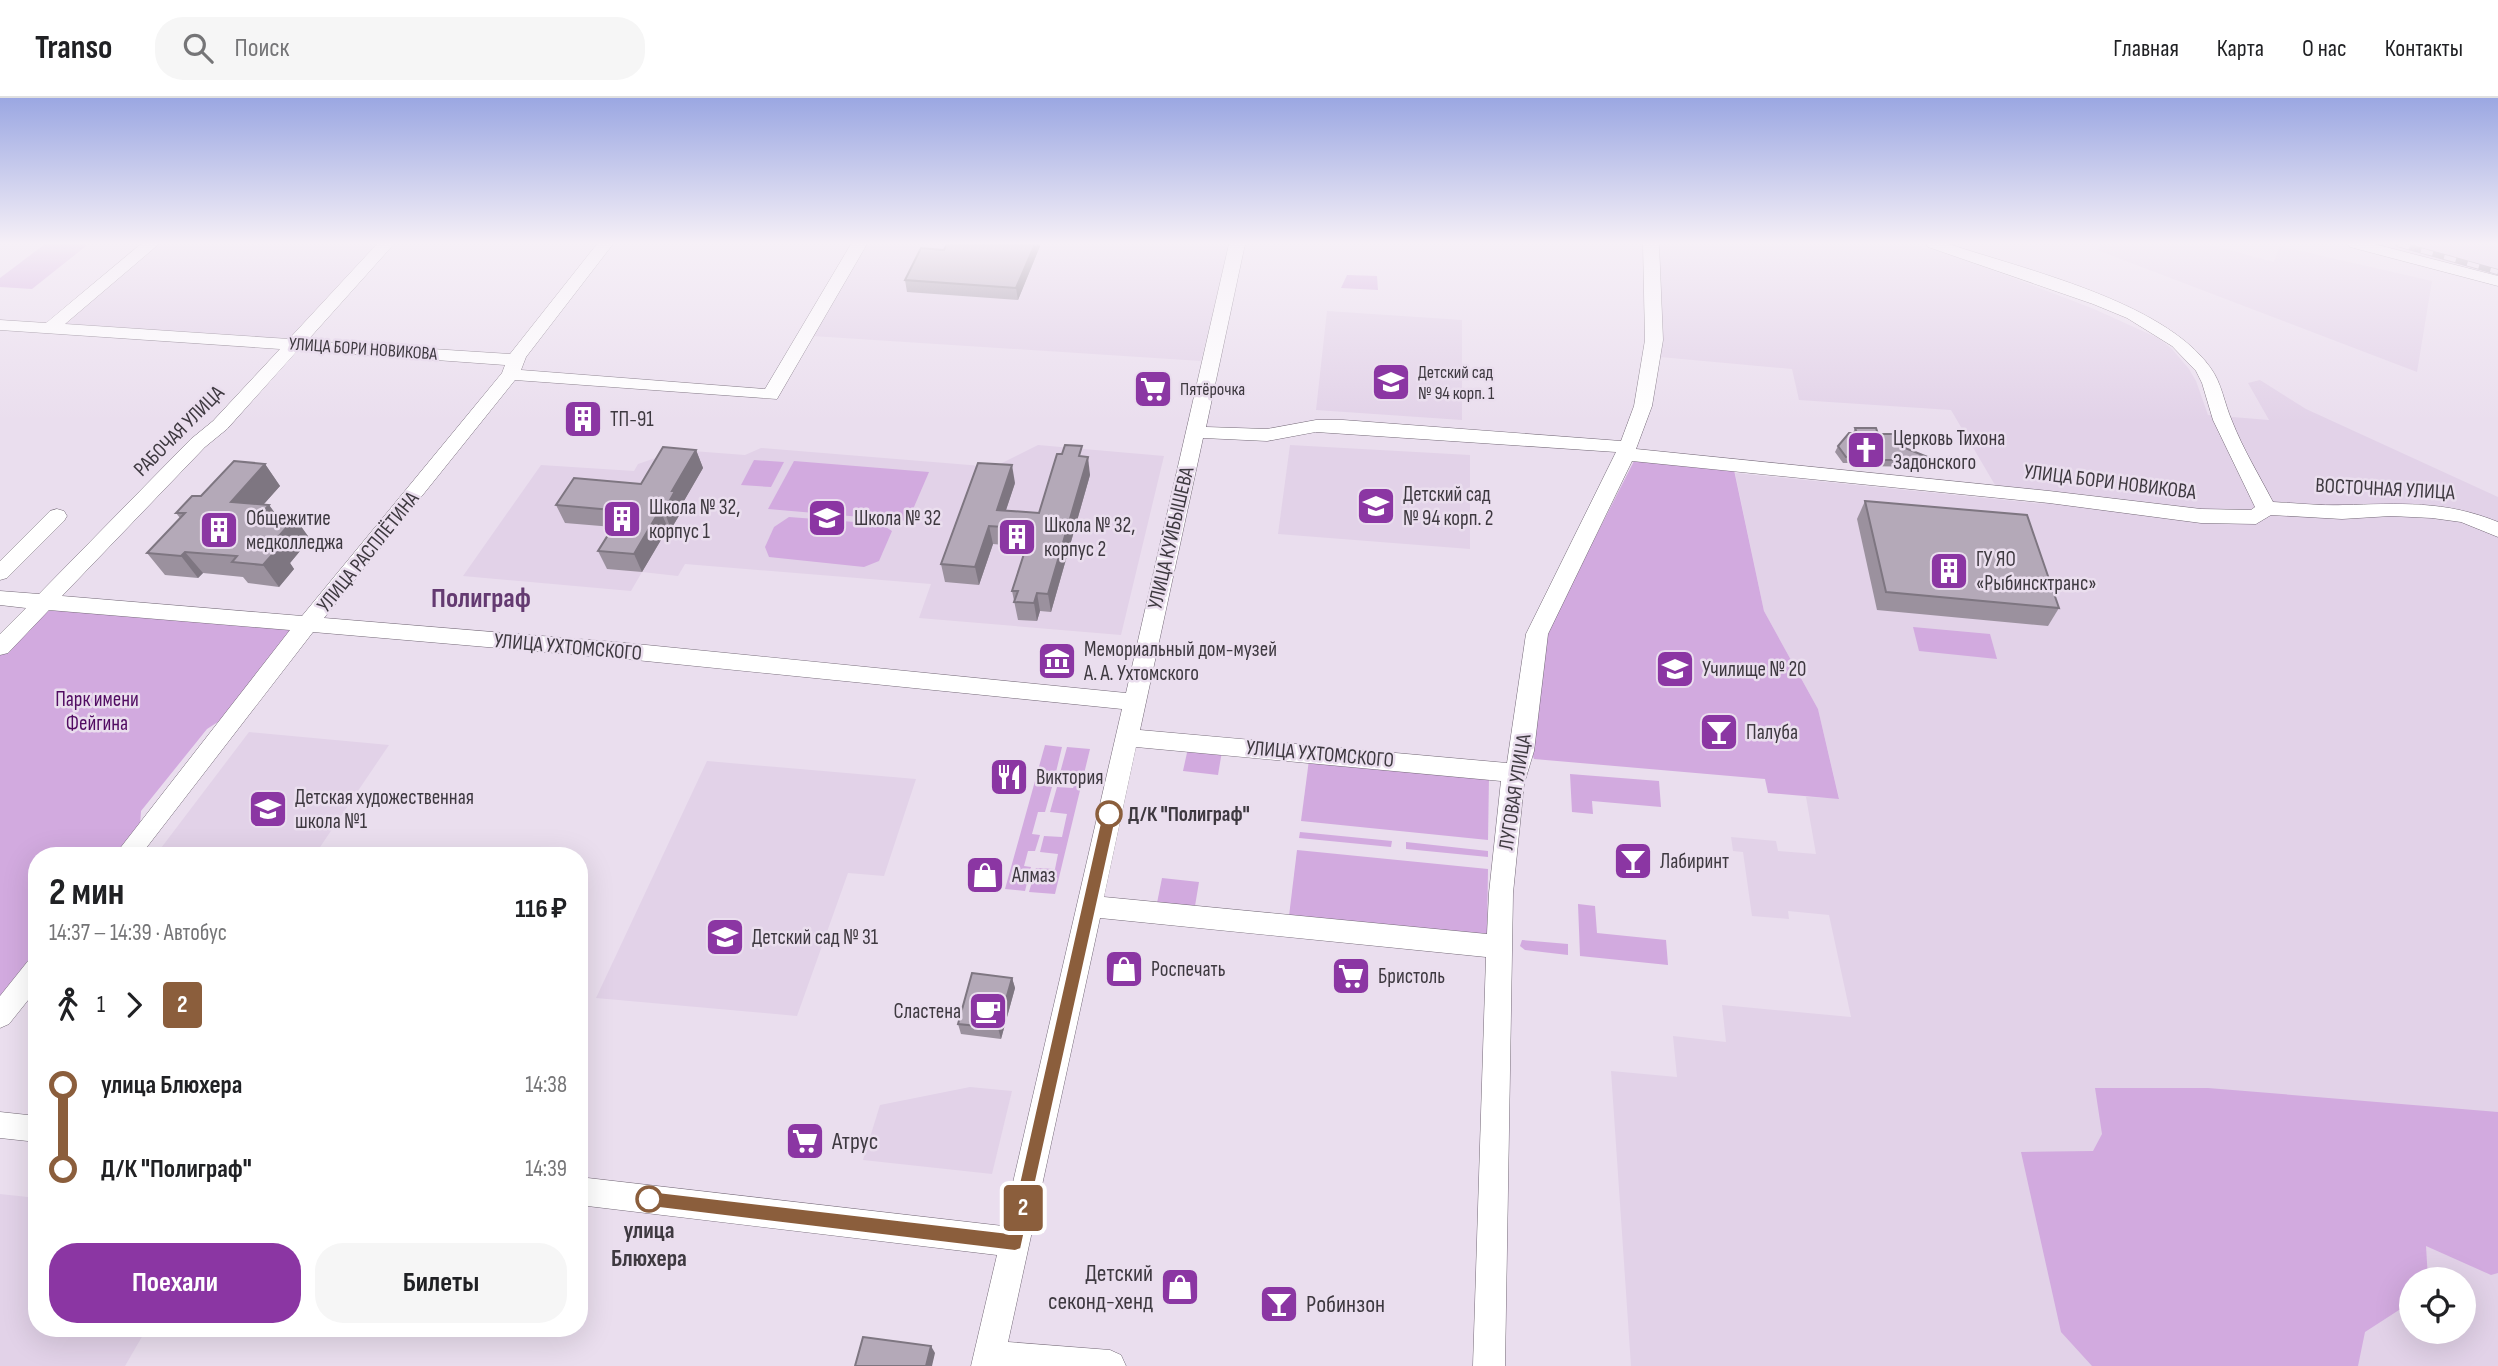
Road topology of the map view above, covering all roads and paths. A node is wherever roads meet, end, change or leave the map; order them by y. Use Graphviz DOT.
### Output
graph roads {
  1 [pos="80,303"];
  2 [pos="331,303"];
  3 [pos="561,303"];
  4 [pos="825,303"];
  5 [pos="1224,303"];
  6 [pos="1653,303"];
  7 [pos="2107,303"];
  8 [pos="0,325"];
  9 [pos="49,329"];
  10 [pos="292,345"];
  11 [pos="513,367"];
  12 [pos="771,395"];
  13 [pos="1195,432"];
  14 [pos="1626,451"];
  15 [pos="2261,512"];
  16 [pos="57,516"];
  17 [pos="2498,530"];
  18 [pos="0,573"];
  19 [pos="0,598"];
  20 [pos="43,603"];
  21 [pos="309,626"];
  22 [pos="0,647"];
  23 [pos="1135,702"];
  24 [pos="1126,737"];
  25 [pos="1514,773"];
  26 [pos="133,847"];
  27 [pos="1089,906"];
  28 [pos="1501,947"];
  29 [pos="28,980"];
  30 [pos="0,1016"];
  31 [pos="0,1125"];
  32 [pos="28,1128"];
  33 [pos="588,1192"];
  34 [pos="1015,1242"];
  35 [pos="988,1361"];
  36 [pos="1110,1366"];
  37 [pos="1489,1366"];
  1 -- 9 [label="street"];
  2 -- 10 [label="street, РАБОЧАЯ УЛИЦА"];
  3 -- 11 [label="street, УЛИЦА РАСПЛЁТИНА"];
  4 -- 12 [label="street"];
  5 -- 13 [label="street, УЛИЦА КУЙБЫШЕВА"];
  6 -- 14 [label="street, ЛУГОВАЯ УЛИЦА"];
  7 -- 15 [label="street"];
  8 -- 9 [label="street, УЛИЦА БОРИ НОВИКОВА"];
  9 -- 10 [label="street, УЛИЦА БОРИ НОВИКОВА"];
  10 -- 11 [label="street, УЛИЦА БОРИ НОВИКОВА"];
  10 -- 20 [label="street, РАБОЧАЯ УЛИЦА"];
  11 -- 12 [label="street, УЛИЦА БОРИ НОВИКОВА"];
  11 -- 21 [label="street, УЛИЦА РАСПЛЁТИНА"];
  13 -- 14 [label="street, УЛИЦА БОРИ НОВИКОВА"];
  13 -- 23 [label="street, УЛИЦА КУЙБЫШЕВА"];
  14 -- 15 [label="street, УЛИЦА БОРИ НОВИКОВА"];
  14 -- 25 [label="street, ЛУГОВАЯ УЛИЦА"];
  15 -- 17 [label="street, ВОСТОЧНАЯ УЛИЦА"];
  16 -- 18 [label="street"];
  19 -- 20 [label="street, УЛИЦА УХТОМСКОГО"];
  20 -- 21 [label="street, УЛИЦА УХТОМСКОГО"];
  20 -- 22 [label="street, РАБОЧАЯ УЛИЦА"];
  21 -- 23 [label="street, УЛИЦА УХТОМСКОГО"];
  21 -- 26 [label="street, УЛИЦА РАСПЛЁТИНА"];
  23 -- 24 [label="street, УЛИЦА КУЙБЫШЕВА"];
  24 -- 25 [label="street, УЛИЦА УХТОМСКОГО"];
  24 -- 27 [label="street, УЛИЦА КУЙБЫШЕВА"];
  25 -- 28 [label="street, ЛУГОВАЯ УЛИЦА"];
  27 -- 28 [label="street"];
  27 -- 34 [label="street, УЛИЦА КУЙБЫШЕВА"];
  28 -- 37 [label="street, ЛУГОВАЯ УЛИЦА"];
  29 -- 30 [label="street"];
  31 -- 32 [label="street"];
  33 -- 34 [label="street"];
  34 -- 35 [label="street, УЛИЦА КУЙБЫШЕВА"];
  35 -- 36 [label="street"];
}
